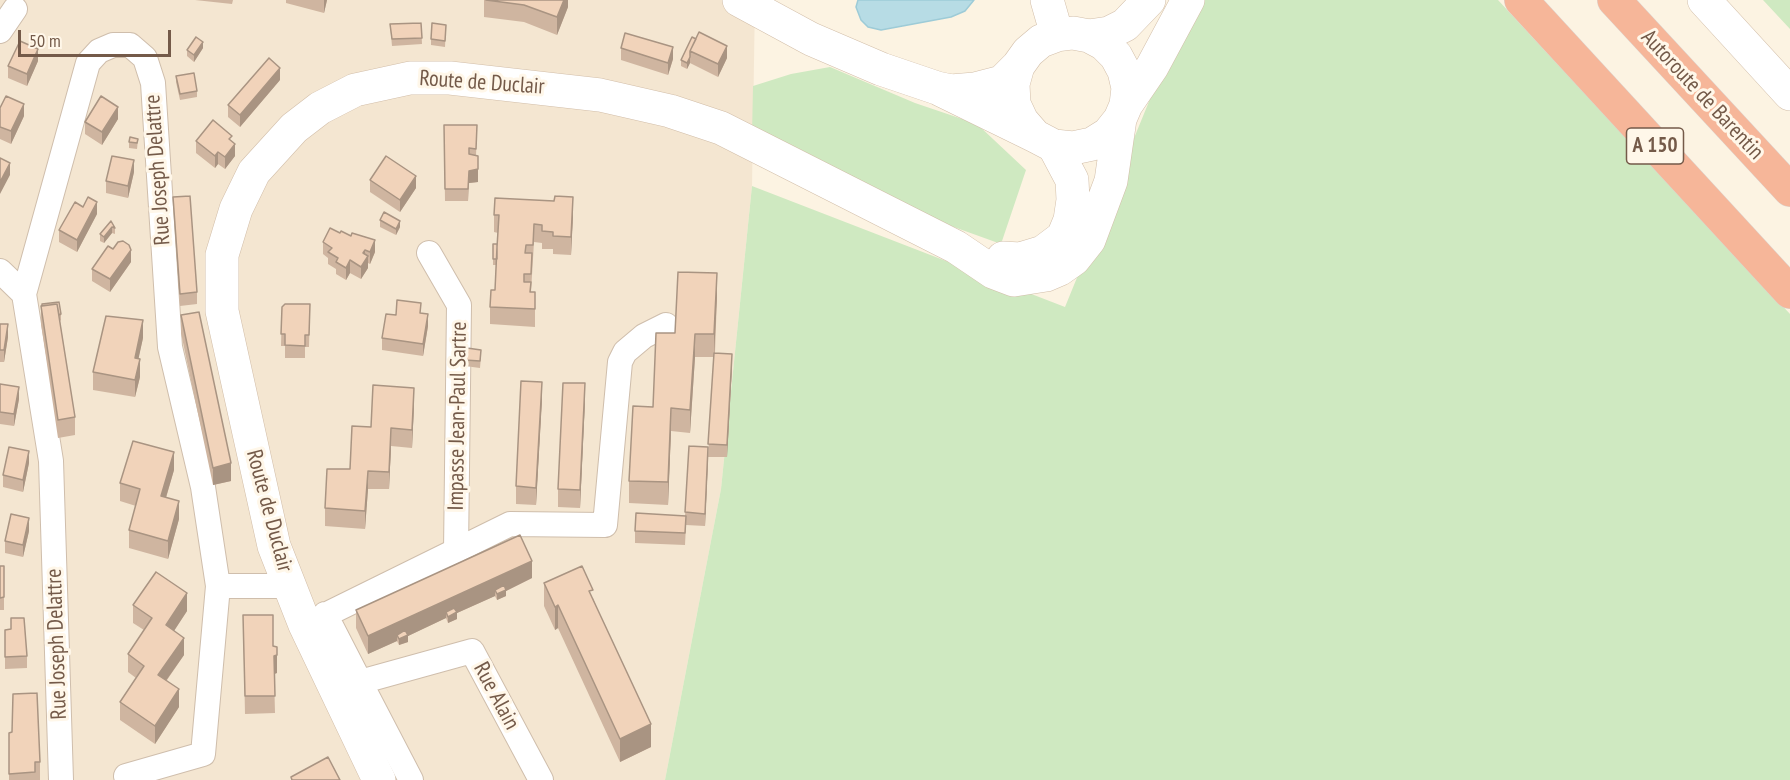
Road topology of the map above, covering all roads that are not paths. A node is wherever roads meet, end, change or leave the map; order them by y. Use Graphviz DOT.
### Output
graph roads {
  1 [pos="739,0"];
  2 [pos="1047,0"];
  3 [pos="1149,0"];
  4 [pos="1188,0"];
  5 [pos="1521,0"];
  6 [pos="1614,0"];
  7 [pos="1704,0"];
  8 [pos="1728,0"];
  9 [pos="15,9"];
  10 [pos="0,31"];
  11 [pos="1073,36"];
  12 [pos="1018,66"];
  13 [pos="1790,68"];
  14 [pos="937,88"];
  15 [pos="1790,94"];
  16 [pos="1123,112"];
  17 [pos="1044,141"];
  18 [pos="1790,190"];
  19 [pos="956,247"];
  20 [pos="429,253"];
  21 [pos="0,271"];
  22 [pos="1790,291"];
  23 [pos="24,294"];
  24 [pos="666,325"];
  25 [pos="456,550"];
  26 [pos="218,586"];
  27 [pos="290,586"];
  28 [pos="315,620"];
  29 [pos="360,682"];
  30 [pos="126,776"];
  31 [pos="61,780"];
  32 [pos="379,780"];
  33 [pos="411,780"];
  34 [pos="542,780"];
  1 -- 14 [label="street"];
  2 -- 11 [label="street"];
  3 -- 11 [label="street"];
  4 -- 16 [label="street"];
  5 -- 22 [label="highway, A 150"];
  6 -- 18 [label="highway, Autoroute de Barentin"];
  7 -- 15 [label="street"];
  8 -- 13 [label="street"];
  9 -- 10 [label="street"];
  11 -- 12 [label="street"];
  11 -- 16 [label="street"];
  12 -- 14 [label="street"];
  12 -- 17 [label="street"];
  14 -- 17 [label="street"];
  16 -- 17 [label="street"];
  16 -- 19 [label="street, Route de Duclair"];
  17 -- 19 [label="street, Route de Duclair"];
  19 -- 27 [label="street, Route de Duclair"];
  20 -- 25 [label="street, Impasse Jean-Paul Sartre"];
  21 -- 23 [label="street"];
  23 -- 26 [label="street, Rue Joseph Delattre"];
  23 -- 31 [label="street, Rue Joseph Delattre"];
  24 -- 25 [label="street"];
  25 -- 28 [label="street"];
  26 -- 27 [label="street"];
  26 -- 30 [label="street, Rue Joseph Delattre"];
  27 -- 28 [label="street, Route de Duclair"];
  28 -- 29 [label="street"];
  28 -- 32 [label="street, Route de Duclair"];
  29 -- 33 [label="street"];
  29 -- 34 [label="street, Rue Alain"];
}
